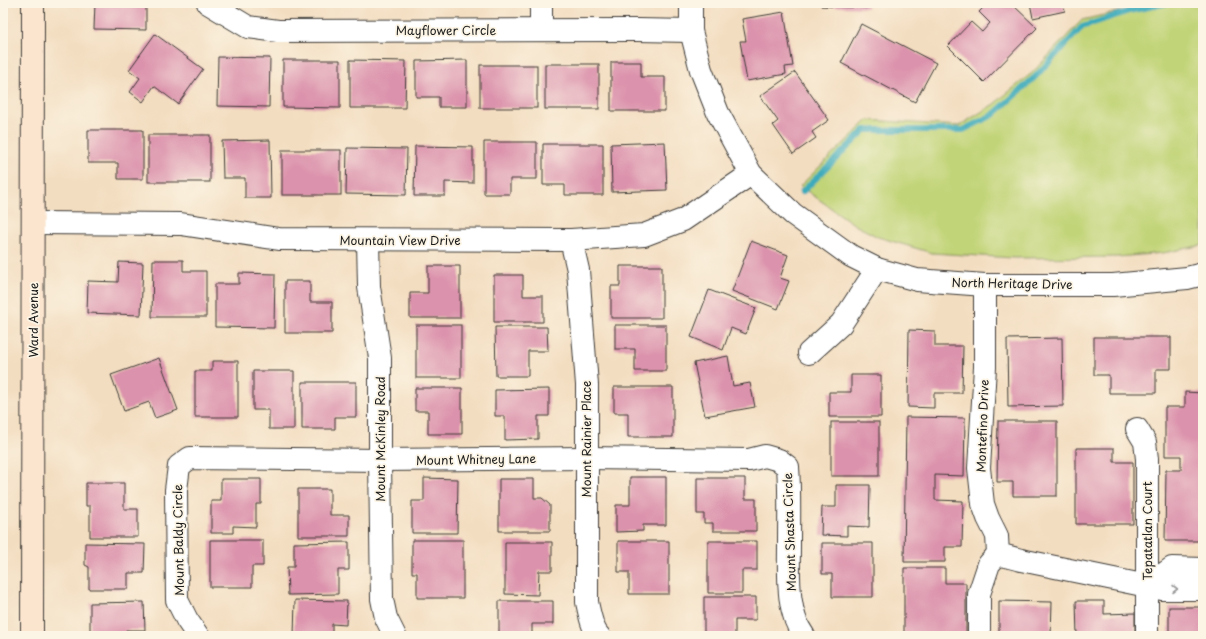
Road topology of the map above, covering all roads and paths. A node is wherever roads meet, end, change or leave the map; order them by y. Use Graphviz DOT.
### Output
graph roads {
  1 [pos="33,3"];
  2 [pos="208,3"];
  3 [pos="541,3"];
  4 [pos="691,3"];
  5 [pos="541,30"];
  6 [pos="691,32"];
  7 [pos="751,174"];
  8 [pos="33,223"];
  9 [pos="368,240"];
  10 [pos="571,240"];
  11 [pos="877,269"];
  12 [pos="1203,274"];
  13 [pos="985,285"];
  14 [pos="810,353"];
  15 [pos="1137,429"];
  16 [pos="203,457"];
  17 [pos="587,458"];
  18 [pos="380,460"];
  19 [pos="749,460"];
  20 [pos="998,554"];
  21 [pos="1203,569"];
  22 [pos="1147,586"];
  23 [pos="1203,589"];
  24 [pos="32,636"];
  25 [pos="198,636"];
  26 [pos="396,636"];
  27 [pos="599,636"];
  28 [pos="804,636"];
  29 [pos="979,636"];
  30 [pos="1147,636"];
  1 -- 8 [label="street, Ward Avenue"];
  2 -- 5 [label="street, Mayflower Circle"];
  3 -- 5 [label="street"];
  4 -- 6 [label="street, North Heritage Drive"];
  5 -- 6 [label="street, Mayflower Circle"];
  6 -- 7 [label="street, North Heritage Drive"];
  7 -- 10 [label="street, Mountain View Drive"];
  7 -- 11 [label="street, North Heritage Drive"];
  8 -- 9 [label="street, Mountain View Drive"];
  8 -- 24 [label="street, Ward Avenue"];
  9 -- 10 [label="street, Mountain View Drive"];
  9 -- 18 [label="street, Mount McKinley Road"];
  10 -- 17 [label="street, Mount Rainier Place"];
  11 -- 13 [label="street, North Heritage Drive"];
  11 -- 14 [label="street"];
  12 -- 13 [label="street, North Heritage Drive"];
  13 -- 20 [label="street, Montefino Drive"];
  15 -- 22 [label="street, Tepatatlan Court"];
  16 -- 18 [label="street, Mount Whitney Lane"];
  16 -- 25 [label="street, Mount Baldy Circle"];
  17 -- 18 [label="street, Mount Whitney Lane"];
  17 -- 19 [label="street, Mount Whitney Lane"];
  17 -- 27 [label="street, Mount Rainier Place"];
  18 -- 26 [label="street, Mount McKinley Road"];
  19 -- 28 [label="street, Mount Shasta Circle"];
  20 -- 22 [label="street"];
  20 -- 29 [label="street"];
  21 -- 22 [label="street"];
  22 -- 23 [label="street, one-way"];
  22 -- 30 [label="street, Tepatatlan Court"];
}
